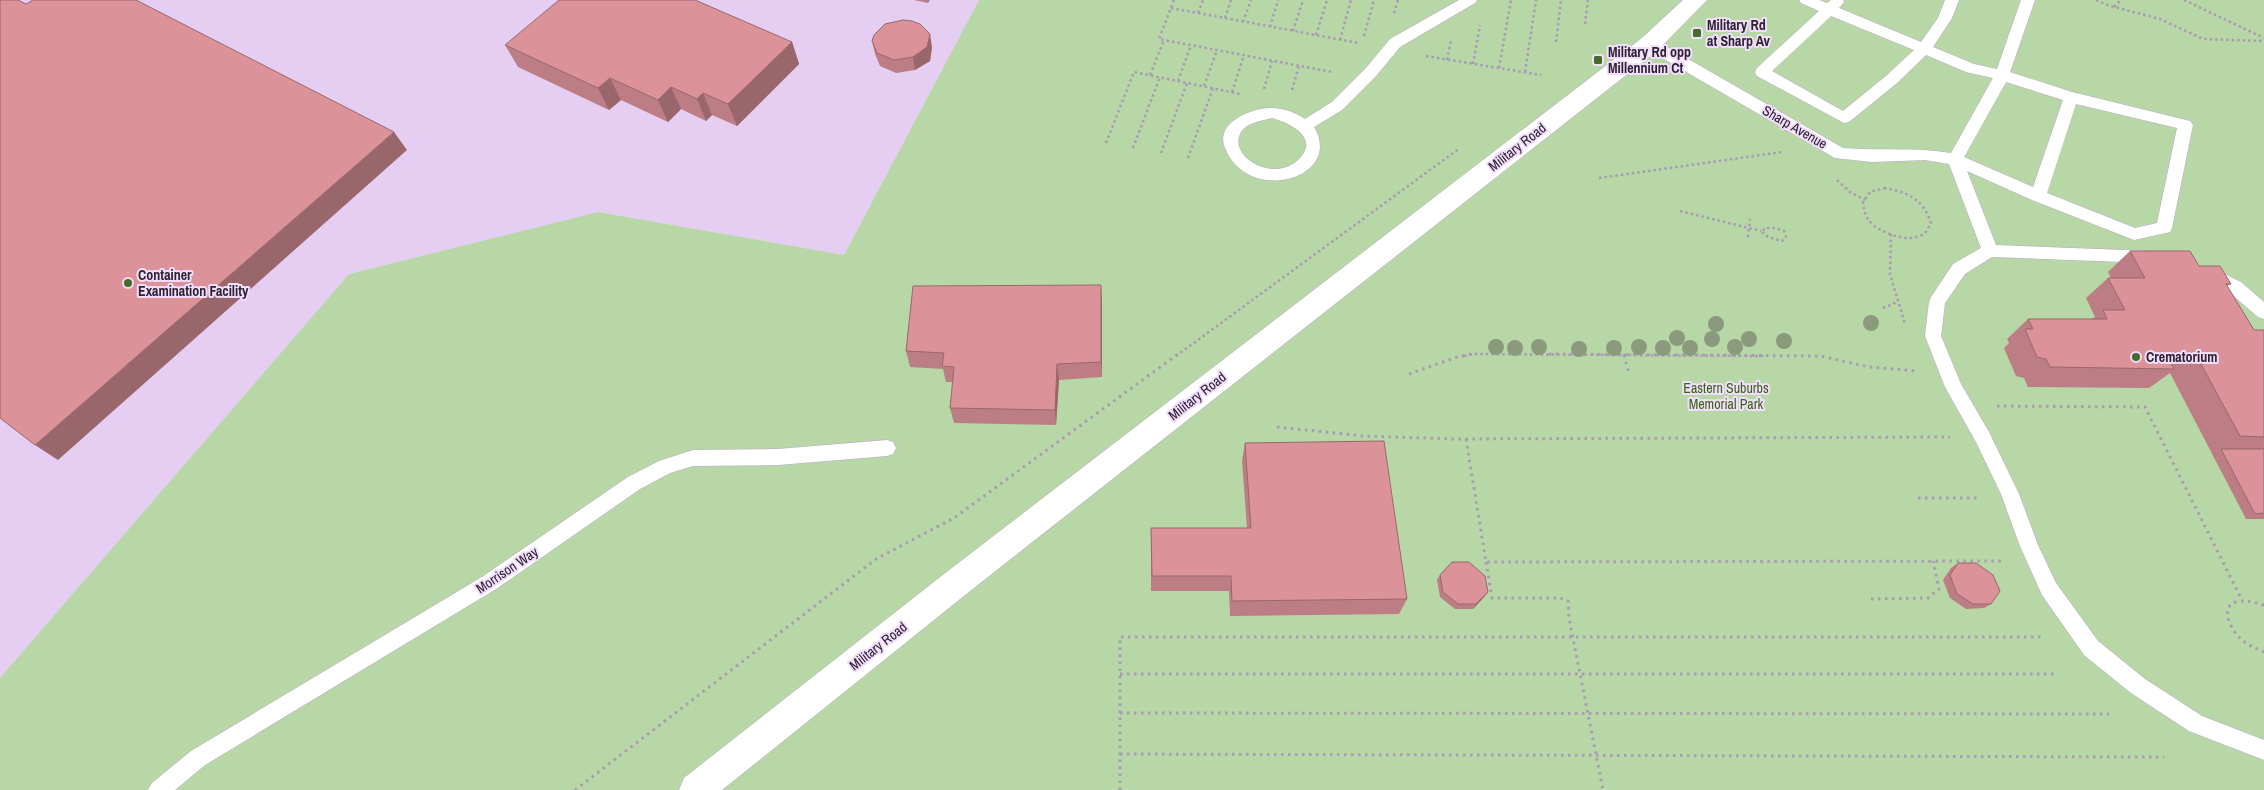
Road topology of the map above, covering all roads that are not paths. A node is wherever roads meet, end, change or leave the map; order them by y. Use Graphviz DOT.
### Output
graph roads {
  1 [pos="1470,0"];
  2 [pos="1696,0"];
  3 [pos="1806,0"];
  4 [pos="1952,0"];
  5 [pos="2028,0"];
  6 [pos="1835,4"];
  7 [pos="1650,44"];
  8 [pos="1925,50"];
  9 [pos="2002,75"];
  10 [pos="2071,97"];
  11 [pos="1305,126"];
  12 [pos="1955,159"];
  13 [pos="2038,196"];
  14 [pos="1990,251"];
  15 [pos="2162,259"];
  16 [pos="2195,268"];
  17 [pos="2264,312"];
  18 [pos="887,448"];
  19 [pos="2264,750"];
  20 [pos="705,787"];
  21 [pos="159,790"];
  1 -- 11 [label="lane"];
  2 -- 7 [label="street, Military Road"];
  3 -- 6 [label="lane"];
  4 -- 8 [label="lane"];
  5 -- 9 [label="lane"];
  6 -- 8 [label="lane"];
  6 -- 8 [label="lane"];
  7 -- 12 [label="lane, Sharp Avenue"];
  7 -- 20 [label="street, Military Road"];
  8 -- 9 [label="lane"];
  9 -- 10 [label="lane"];
  9 -- 12 [label="lane"];
  10 -- 13 [label="lane"];
  10 -- 13 [label="lane, Sharp Avenue"];
  11 -- 11 [label="lane"];
  12 -- 13 [label="lane, Sharp Avenue"];
  12 -- 14 [label="lane"];
  14 -- 15 [label="lane"];
  14 -- 19 [label="lane"];
  16 -- 17 [label="lane"];
  18 -- 21 [label="lane, Morrison Way"];
}
